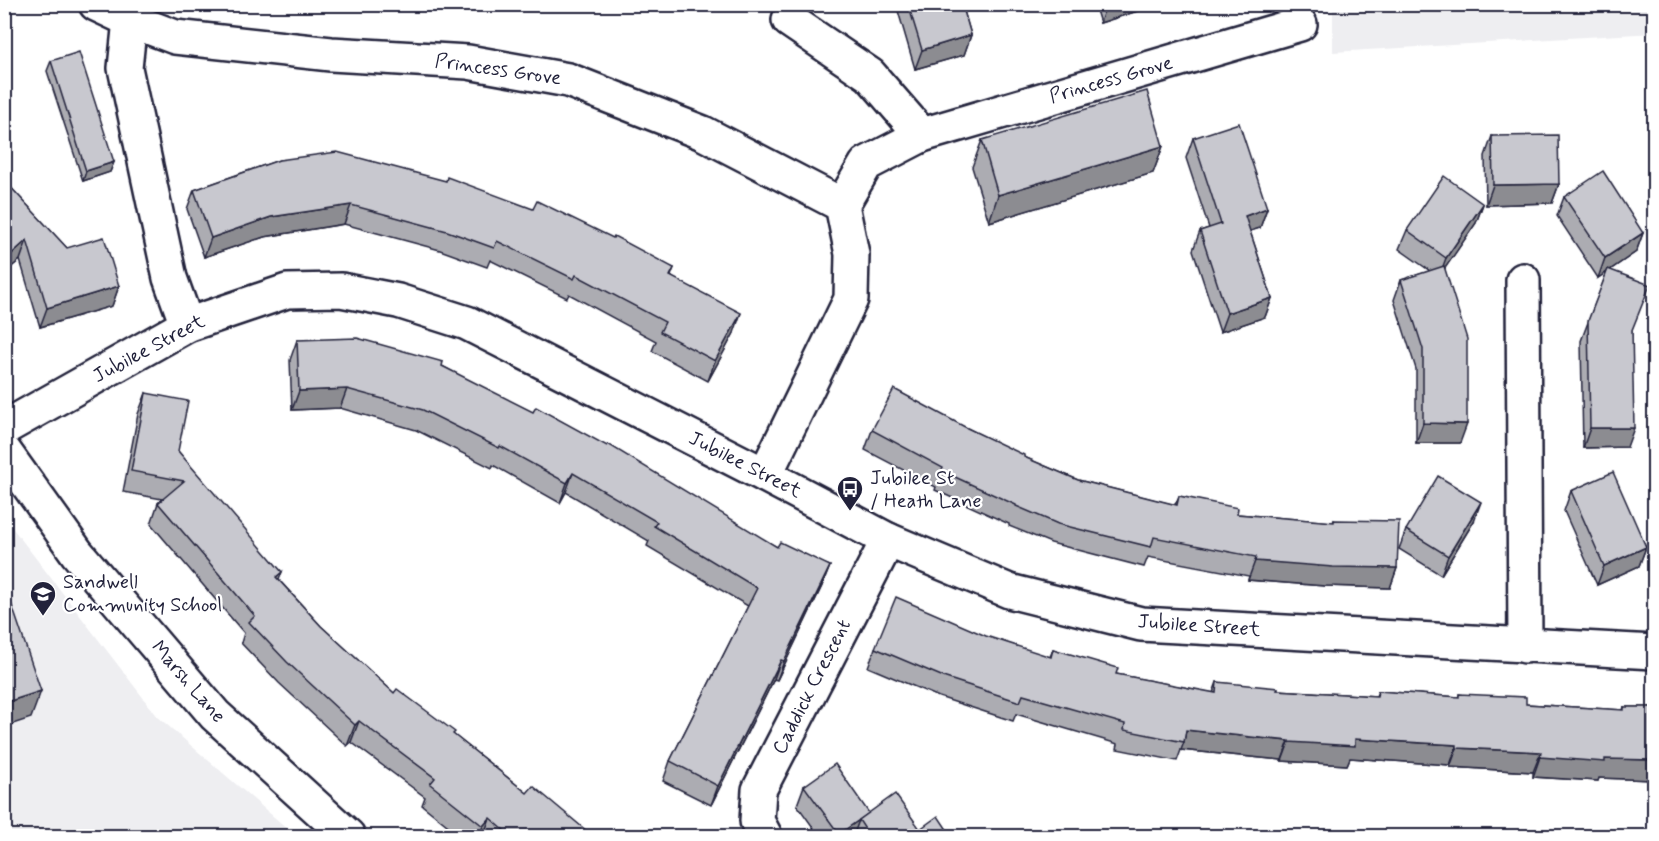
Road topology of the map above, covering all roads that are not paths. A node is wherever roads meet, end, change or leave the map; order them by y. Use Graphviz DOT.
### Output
graph roads {
  1 [pos="96,4"];
  2 [pos="789,20"];
  3 [pos="130,21"];
  4 [pos="1300,24"];
  5 [pos="922,135"];
  6 [pos="842,205"];
  7 [pos="1523,280"];
  8 [pos="187,325"];
  9 [pos="4,428"];
  10 [pos="4,451"];
  11 [pos="765,475"];
  12 [pos="888,540"];
  13 [pos="1525,646"];
  14 [pos="1654,652"];
  15 [pos="348,837"];
  16 [pos="765,837"];
  1 -- 3 [label="street, Princess Grove"];
  2 -- 5 [label="street"];
  3 -- 6 [label="street, Princess Grove"];
  3 -- 8 [label="street"];
  4 -- 5 [label="street, Princess Grove"];
  5 -- 6 [label="street, Princess Grove"];
  6 -- 11 [label="street"];
  7 -- 13 [label="street"];
  8 -- 9 [label="street, Jubilee Street"];
  8 -- 11 [label="street, Jubilee Street"];
  10 -- 15 [label="street, Marsh Lane"];
  11 -- 12 [label="street, Jubilee Street"];
  12 -- 13 [label="street, Jubilee Street"];
  12 -- 16 [label="street, Caddick Crescent"];
  13 -- 14 [label="street, Jubilee Street"];
}
